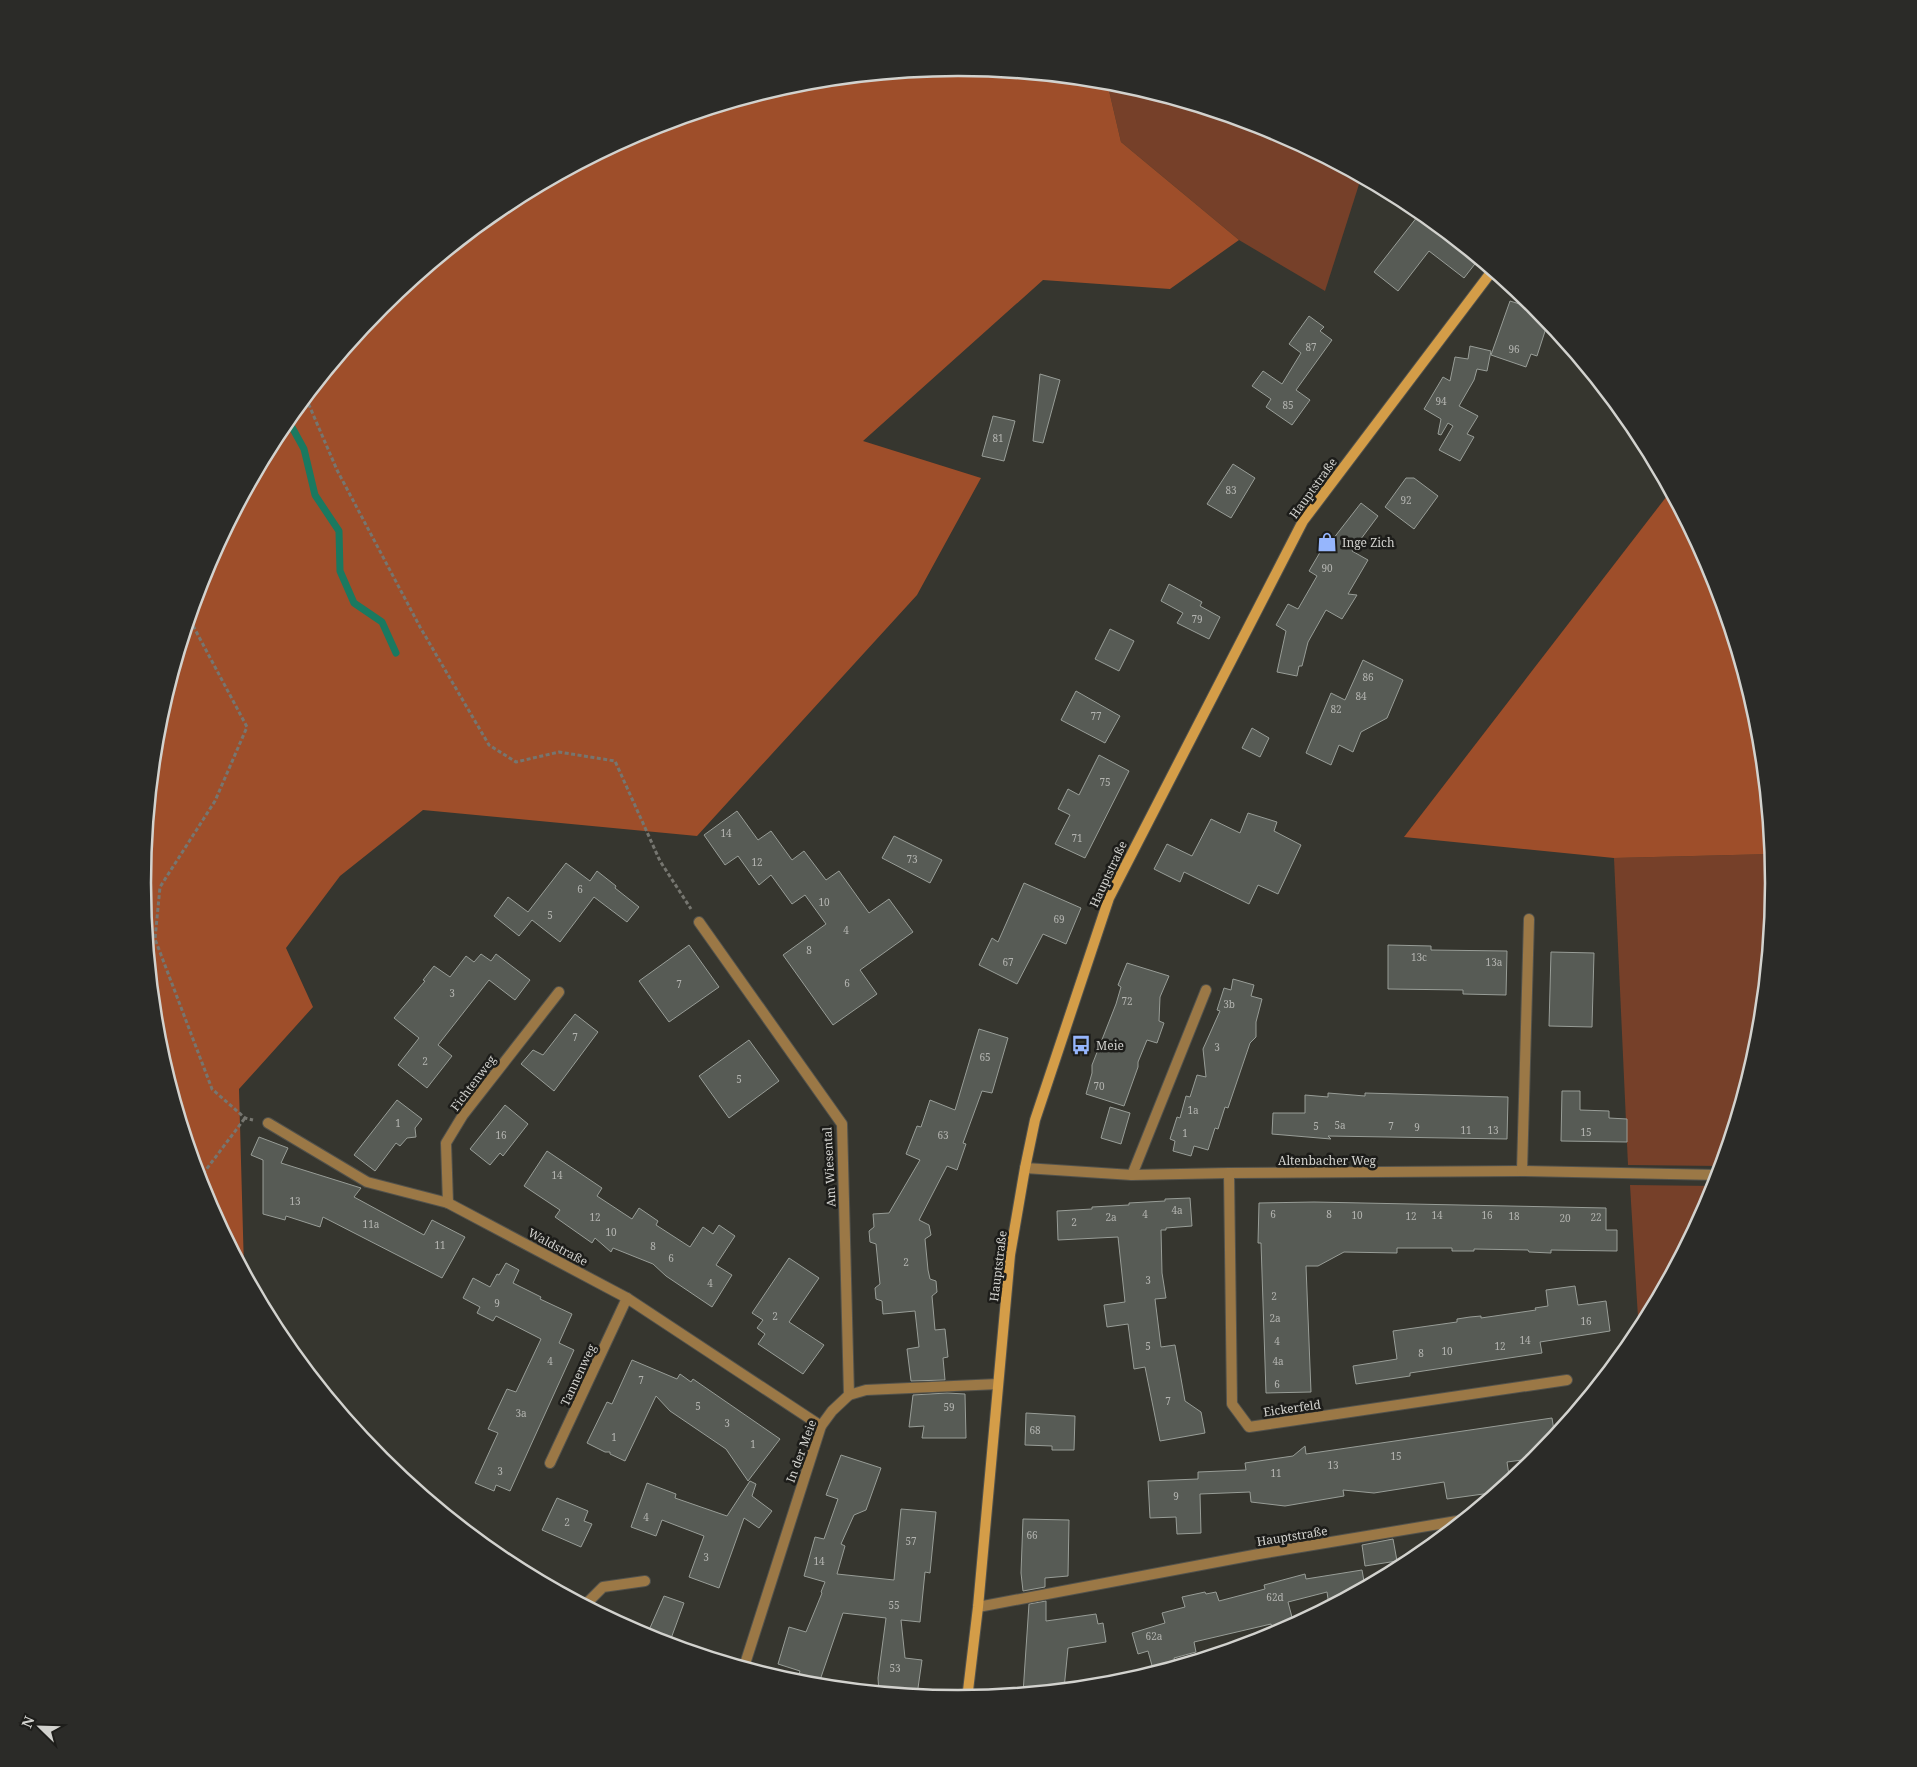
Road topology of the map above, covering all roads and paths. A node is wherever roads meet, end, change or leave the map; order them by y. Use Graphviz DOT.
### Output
graph roads {
  1 [pos="1489,275"];
  2 [pos="309,405"];
  3 [pos="193,626"];
  4 [pos="1529,919"];
  5 [pos="699,922"];
  6 [pos="1206,990"];
  7 [pos="559,992"];
  8 [pos="245,1118"];
  9 [pos="268,1123"];
  10 [pos="1025,1168"];
  11 [pos="1522,1171"];
  12 [pos="205,1172"];
  13 [pos="1229,1173"];
  14 [pos="1132,1175"];
  15 [pos="1711,1175"];
  16 [pos="448,1203"];
  17 [pos="628,1298"];
  18 [pos="1567,1380"];
  19 [pos="998,1384"];
  20 [pos="849,1395"];
  21 [pos="821,1426"];
  22 [pos="550,1463"];
  23 [pos="1453,1522"];
  24 [pos="645,1580"];
  25 [pos="588,1601"];
  26 [pos="978,1607"];
  27 [pos="746,1662"];
  28 [pos="968,1691"];
  1 -- 10 [label="main road, Hauptstraße"];
  2 -- 5 [label="path"];
  3 -- 8 [label="path"];
  4 -- 11 [label="street"];
  5 -- 20 [label="street, Am Wiesental"];
  6 -- 14 [label="street"];
  7 -- 16 [label="street, Fichtenweg"];
  8 -- 9 [label="path"];
  8 -- 12 [label="path"];
  9 -- 16 [label="street, Waldstraße"];
  10 -- 14 [label="street, Altenbacher Weg"];
  10 -- 19 [label="main road, Hauptstraße"];
  11 -- 13 [label="street, Altenbacher Weg"];
  11 -- 15 [label="street, Altenbacher Weg"];
  13 -- 14 [label="street, Altenbacher Weg"];
  13 -- 18 [label="street, Eickerfeld"];
  16 -- 17 [label="street, Waldstraße"];
  17 -- 21 [label="street, Waldstraße"];
  17 -- 22 [label="street, Tannenweg"];
  19 -- 20 [label="street"];
  19 -- 26 [label="main road, Hauptstraße"];
  20 -- 21 [label="street, In der Meie"];
  21 -- 27 [label="street, In der Meie"];
  23 -- 26 [label="street, Hauptstraße"];
  24 -- 25 [label="street"];
  26 -- 28 [label="main road, Hauptstraße"];
}
